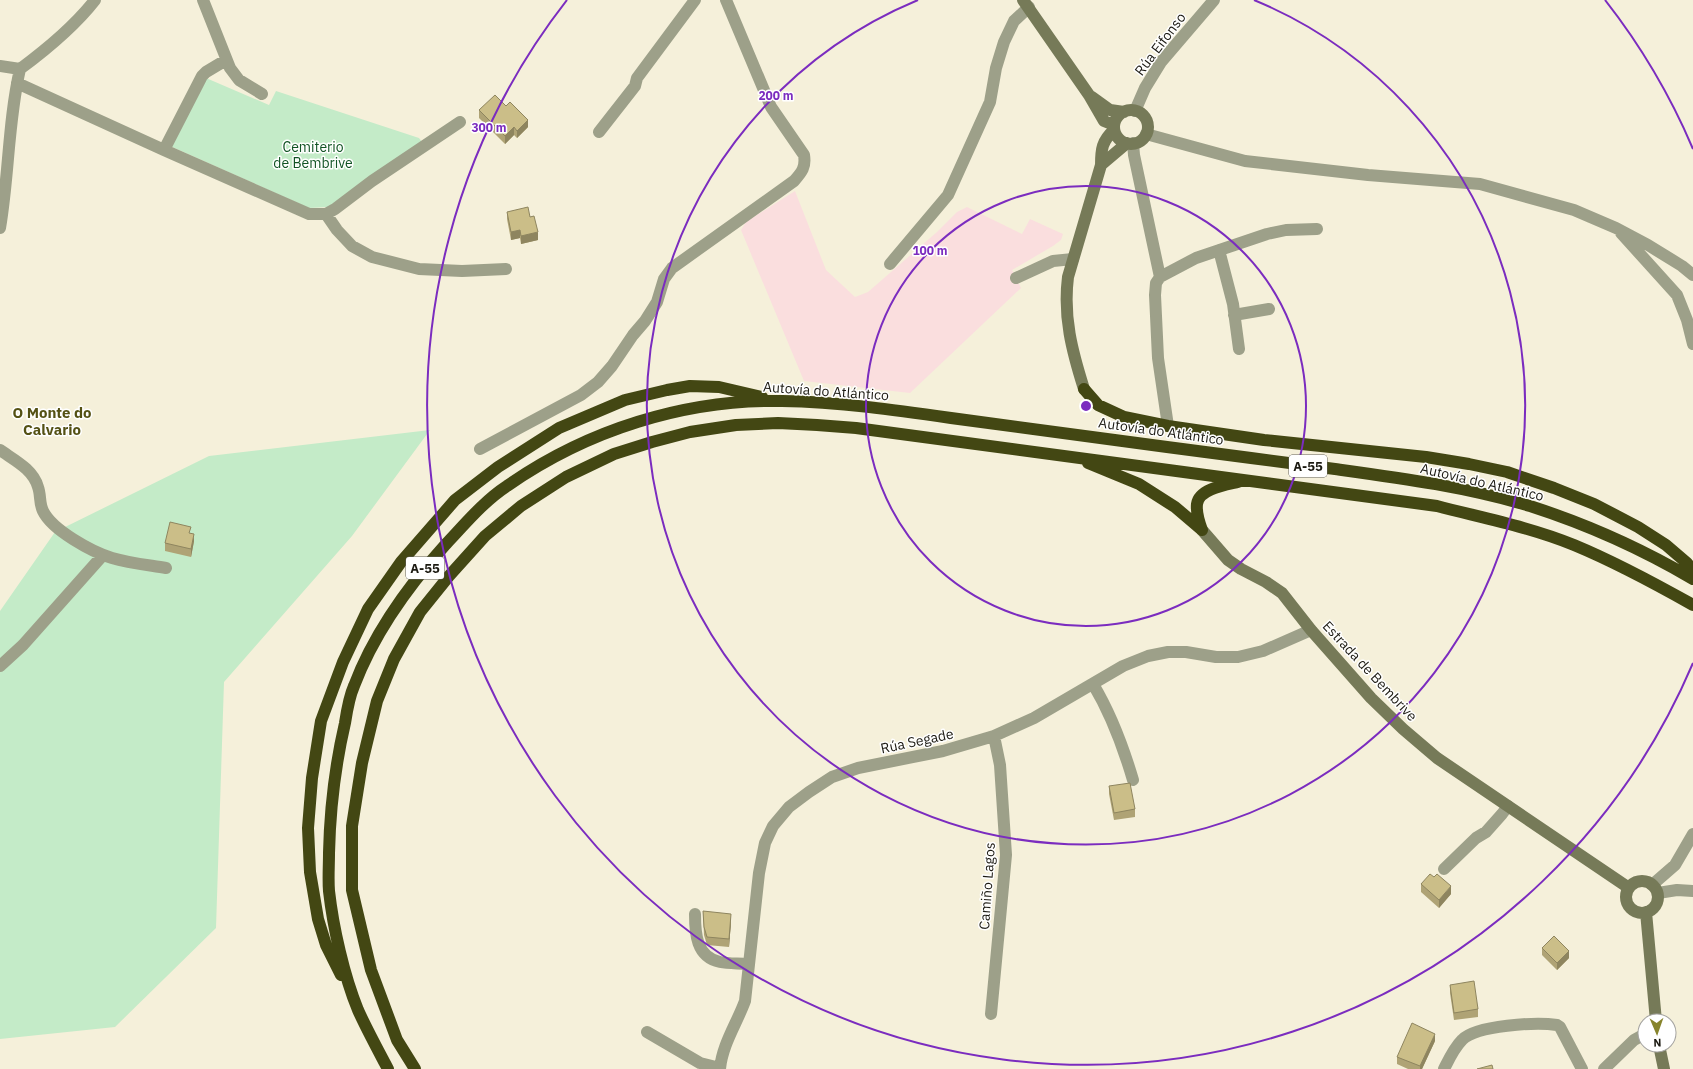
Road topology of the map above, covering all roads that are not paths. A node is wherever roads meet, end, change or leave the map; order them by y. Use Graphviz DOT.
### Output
graph roads {
  1 [pos="95,0"];
  2 [pos="204,0"];
  3 [pos="695,0"];
  4 [pos="726,0"];
  5 [pos="1214,0"];
  6 [pos="1026,4"];
  7 [pos="226,60"];
  8 [pos="0,66"];
  9 [pos="20,70"];
  10 [pos="17,83"];
  11 [pos="262,94"];
  12 [pos="1089,95"];
  13 [pos="1129,111"];
  14 [pos="460,122"];
  15 [pos="1114,127"];
  16 [pos="599,132"];
  17 [pos="1146,134"];
  18 [pos="1130,143"];
  19 [pos="164,150"];
  20 [pos="1101,166"];
  21 [pos="326,214"];
  22 [pos="0,228"];
  23 [pos="1616,228"];
  24 [pos="1317,229"];
  25 [pos="1220,250"];
  26 [pos="1073,259"];
  27 [pos="890,264"];
  28 [pos="506,270"];
  29 [pos="1693,275"];
  30 [pos="1160,277"];
  31 [pos="1016,278"];
  32 [pos="1269,309"];
  33 [pos="1234,315"];
  34 [pos="1693,322"];
  35 [pos="1692,339"];
  36 [pos="1239,349"];
  37 [pos="1084,389"];
  38 [pos="778,401"];
  39 [pos="1168,426"];
  40 [pos="480,449"];
  41 [pos="0,450"];
  42 [pos="1074,457"];
  43 [pos="1248,480"];
  44 [pos="1202,530"];
  45 [pos="103,555"];
  46 [pos="166,568"];
  47 [pos="1693,571"];
  48 [pos="1693,580"];
  49 [pos="1693,605"];
  50 [pos="1311,630"];
  51 [pos="0,666"];
  52 [pos="1093,684"];
  53 [pos="994,736"];
  54 [pos="1134,780"];
  55 [pos="1508,806"];
  56 [pos="1693,834"];
  57 [pos="1444,868"];
  58 [pos="1629,888"];
  59 [pos="1655,889"];
  60 [pos="1693,891"];
  61 [pos="1646,912"];
  62 [pos="695,914"];
  63 [pos="748,964"];
  64 [pos="358,1009"];
  65 [pos="1655,1013"];
  66 [pos="991,1014"];
  67 [pos="647,1032"];
  68 [pos="1637,1038"];
  69 [pos="1661,1053"];
  70 [pos="388,1069"];
  71 [pos="415,1069"];
  72 [pos="720,1069"];
  73 [pos="1444,1069"];
  74 [pos="1582,1069"];
  75 [pos="1604,1069"];
  76 [pos="1664,1069"];
  1 -- 9 [label="street"];
  2 -- 7 [label="street"];
  3 -- 16 [label="street"];
  4 -- 40 [label="street"];
  5 -- 13 [label="street, Rúa Eifonso"];
  6 -- 12 [label="street"];
  6 -- 27 [label="street"];
  7 -- 11 [label="street"];
  7 -- 19 [label="street"];
  8 -- 9 [label="street"];
  9 -- 10 [label="street"];
  10 -- 19 [label="street"];
  10 -- 22 [label="street"];
  12 -- 13 [label="street"];
  12 -- 15 [label="street"];
  13 -- 15 [label="street"];
  13 -- 17 [label="street"];
  14 -- 21 [label="street"];
  15 -- 18 [label="street"];
  15 -- 20 [label="street"];
  17 -- 18 [label="street"];
  17 -- 23 [label="street"];
  18 -- 20 [label="street"];
  18 -- 30 [label="street"];
  19 -- 21 [label="street"];
  20 -- 26 [label="street"];
  21 -- 28 [label="street"];
  23 -- 29 [label="street"];
  23 -- 35 [label="street"];
  24 -- 25 [label="street"];
  25 -- 30 [label="street"];
  25 -- 33 [label="street"];
  26 -- 31 [label="street"];
  26 -- 37 [label="street"];
  30 -- 39 [label="street"];
  32 -- 33 [label="street"];
  33 -- 36 [label="street"];
  34 -- 35 [label="street"];
  37 -- 39 [label="highway"];
  38 -- 48 [label="highway, Autovía do Atlántico / A-55"];
  38 -- 64 [label="highway, Autovía do Atlántico / A-55"];
  38 -- 64 [label="highway"];
  39 -- 47 [label="highway"];
  41 -- 45 [label="street"];
  42 -- 43 [label="highway, A-55"];
  42 -- 44 [label="highway"];
  42 -- 71 [label="highway, A-55"];
  43 -- 44 [label="highway"];
  43 -- 49 [label="highway, A-55"];
  44 -- 50 [label="street, Estrada de Bembrive"];
  45 -- 46 [label="street"];
  45 -- 51 [label="street"];
  50 -- 52 [label="street, Rúa Segade"];
  50 -- 55 [label="street, Estrada de Bembrive"];
  52 -- 53 [label="street, Rúa Segade"];
  52 -- 54 [label="street"];
  53 -- 63 [label="street, Rúa Segade"];
  53 -- 66 [label="street, Camiño Lagos"];
  55 -- 57 [label="street"];
  55 -- 58 [label="street, Estrada de Bembrive"];
  56 -- 59 [label="street"];
  58 -- 59 [label="street"];
  58 -- 61 [label="street"];
  59 -- 60 [label="street"];
  59 -- 61 [label="street"];
  61 -- 65 [label="street"];
  62 -- 63 [label="street"];
  63 -- 72 [label="street, Rúa Segade"];
  64 -- 70 [label="highway, Autovía do Atlántico / A-55"];
  67 -- 72 [label="street"];
  68 -- 75 [label="street"];
  69 -- 76 [label="street"];
  73 -- 74 [label="street"];
}
